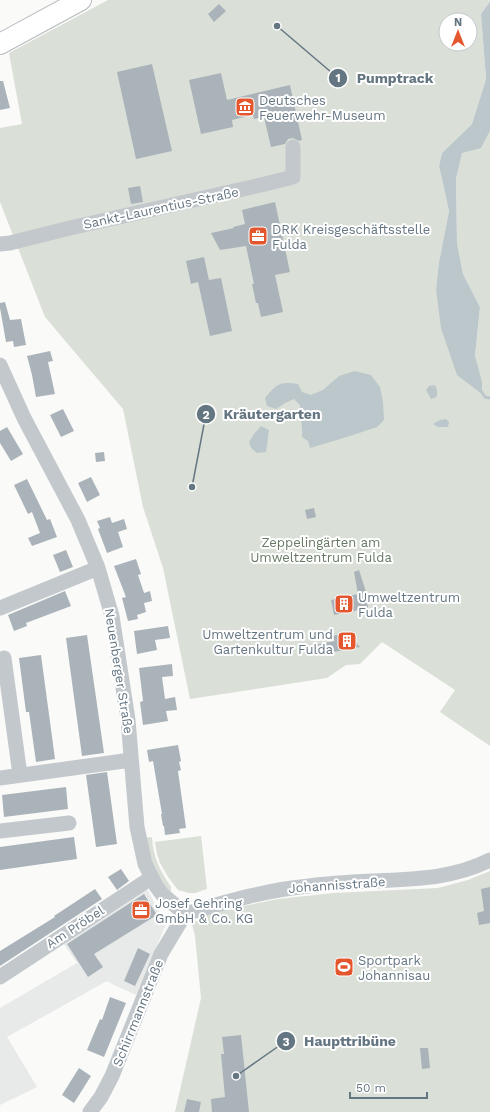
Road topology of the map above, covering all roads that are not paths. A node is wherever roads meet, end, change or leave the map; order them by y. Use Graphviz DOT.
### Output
graph roads {
  1 [pos="81,0"];
  2 [pos="0,44"];
  3 [pos="293,147"];
  4 [pos="0,244"];
  5 [pos="0,365"];
  6 [pos="98,568"];
  7 [pos="0,608"];
  8 [pos="4,658"];
  9 [pos="132,760"];
  10 [pos="20,776"];
  11 [pos="0,778"];
  12 [pos="69,823"];
  13 [pos="0,831"];
  14 [pos="490,860"];
  15 [pos="151,878"];
  16 [pos="184,914"];
  17 [pos="0,977"];
  18 [pos="90,1112"];
  1 -- 2 [label="main road"];
  3 -- 4 [label="street, Sankt-Laurentius-Straße"];
  5 -- 6 [label="street, Neuenberger Straße"];
  6 -- 7 [label="street"];
  6 -- 9 [label="street, Neuenberger Straße"];
  8 -- 10 [label="street"];
  9 -- 10 [label="street"];
  9 -- 15 [label="street, Neuenberger Straße"];
  10 -- 11 [label="street"];
  12 -- 13 [label="street"];
  14 -- 16 [label="street, Johannisstraße"];
  15 -- 16 [label="street, Neuenberger Straße"];
  15 -- 17 [label="street, Am Pröbel"];
  16 -- 18 [label="street, Schirrmannstraße"];
}
